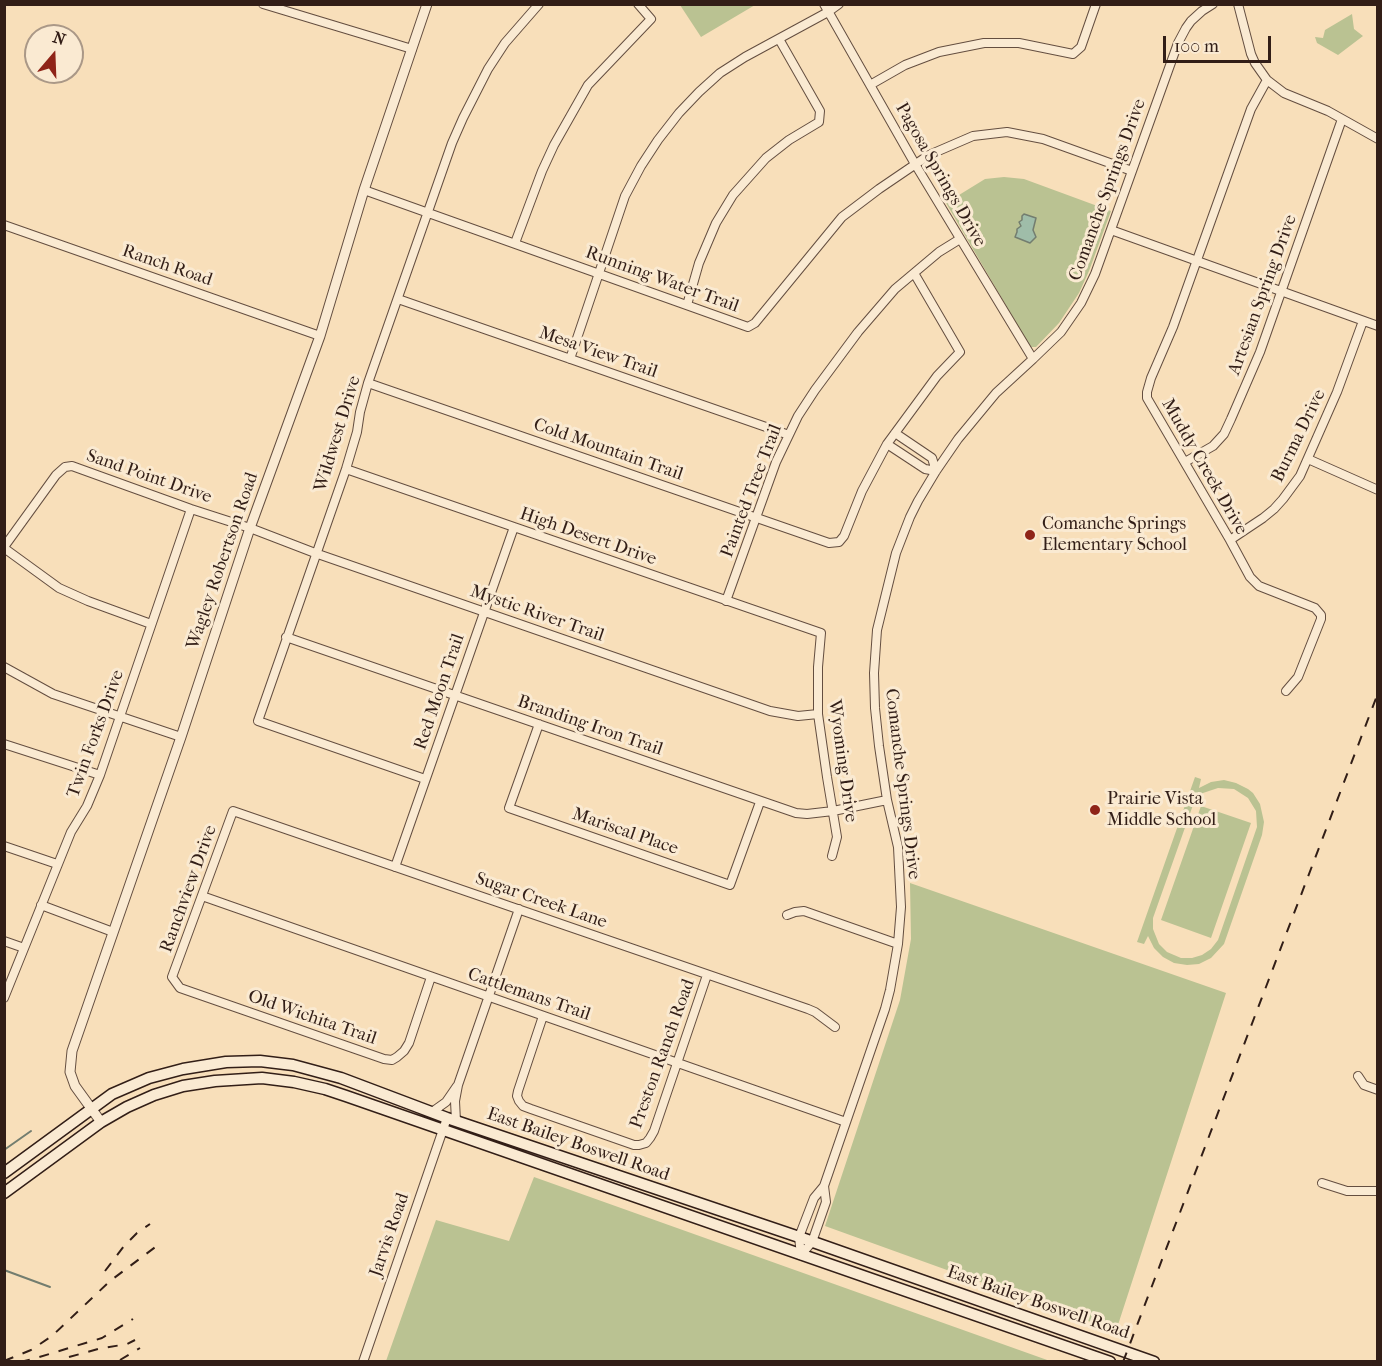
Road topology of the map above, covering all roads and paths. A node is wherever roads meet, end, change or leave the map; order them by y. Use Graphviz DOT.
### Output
graph roads {
  1 [pos="263,4"];
  2 [pos="428,4"];
  3 [pos="539,4"];
  4 [pos="638,4"];
  5 [pos="838,4"];
  6 [pos="1096,4"];
  7 [pos="1213,4"];
  8 [pos="1238,4"];
  9 [pos="826,8"];
  10 [pos="779,39"];
  11 [pos="412,49"];
  12 [pos="1267,80"];
  13 [pos="870,86"];
  14 [pos="1342,119"];
  15 [pos="1377,139"];
  16 [pos="915,164"];
  17 [pos="1132,171"];
  18 [pos="364,190"];
  19 [pos="428,213"];
  20 [pos="4,225"];
  21 [pos="1111,230"];
  22 [pos="960,239"];
  23 [pos="515,243"];
  24 [pos="1197,260"];
  25 [pos="599,273"];
  26 [pos="914,273"];
  27 [pos="1281,292"];
  28 [pos="398,299"];
  29 [pos="687,305"];
  30 [pos="1363,321"];
  31 [pos="1377,326"];
  32 [pos="320,336"];
  33 [pos="570,359"];
  34 [pos="1034,359"];
  35 [pos="368,383"];
  36 [pos="895,433"];
  37 [pos="789,435"];
  38 [pos="887,444"];
  39 [pos="1308,459"];
  40 [pos="1185,462"];
  41 [pos="346,469"];
  42 [pos="936,471"];
  43 [pos="1377,490"];
  44 [pos="191,508"];
  45 [pos="756,517"];
  46 [pos="514,527"];
  47 [pos="250,528"];
  48 [pos="1230,540"];
  49 [pos="4,548"];
  50 [pos="315,553"];
  51 [pos="726,601"];
  52 [pos="484,612"];
  53 [pos="151,624"];
  54 [pos="821,633"];
  55 [pos="286,637"];
  56 [pos="4,667"];
  57 [pos="1286,691"];
  58 [pos="454,695"];
  59 [pos="818,714"];
  60 [pos="120,717"];
  61 [pos="539,724"];
  62 [pos="181,737"];
  63 [pos="4,744"];
  64 [pos="100,775"];
  65 [pos="425,779"];
  66 [pos="887,800"];
  67 [pos="760,802"];
  68 [pos="233,811"];
  69 [pos="833,811"];
  70 [pos="4,846"];
  71 [pos="832,856"];
  72 [pos="57,864"];
  73 [pos="396,867"];
  74 [pos="202,896"];
  75 [pos="41,905"];
  76 [pos="519,909"];
  77 [pos="787,915"];
  78 [pos="113,932"];
  79 [pos="4,941"];
  80 [pos="898,944"];
  81 [pos="24,948"];
  82 [pos="707,975"];
  83 [pos="172,977"];
  84 [pos="430,977"];
  85 [pos="488,997"];
  86 [pos="4,999"];
  87 [pos="543,1016"];
  88 [pos="835,1027"];
  89 [pos="677,1063"];
  90 [pos="1358,1076"];
  91 [pos="458,1085"];
  92 [pos="1377,1090"];
  93 [pos="92,1109"];
  94 [pos="432,1112"];
  95 [pos="451,1119"];
  96 [pos="101,1122"];
  97 [pos="846,1122"];
  98 [pos="443,1129"];
  99 [pos="4,1173"];
  100 [pos="1322,1184"];
  101 [pos="824,1186"];
  102 [pos="1377,1191"];
  103 [pos="4,1193"];
  104 [pos="799,1237"];
  105 [pos="812,1242"];
  106 [pos="801,1255"];
  107 [pos="964,1295"];
  108 [pos="958,1309"];
  109 [pos="363,1362"];
  110 [pos="1110,1362"];
  111 [pos="1154,1362"];
  1 -- 11 [label="street"];
  2 -- 11 [label="street, Wagley Robertson Road"];
  3 -- 19 [label="street, Wildwest Drive"];
  4 -- 23 [label="street"];
  5 -- 9 [label="street"];
  6 -- 13 [label="street"];
  7 -- 17 [label="street, Comanche Springs Drive"];
  8 -- 12 [label="street"];
  9 -- 10 [label="street"];
  9 -- 13 [label="street, Pagosa Springs Drive"];
  10 -- 25 [label="street"];
  10 -- 29 [label="street"];
  11 -- 18 [label="street, Wagley Robertson Road"];
  12 -- 14 [label="street"];
  12 -- 24 [label="street, Muddy Creek Drive"];
  13 -- 16 [label="street, Pagosa Springs Drive"];
  14 -- 15 [label="street"];
  14 -- 27 [label="street, Artesian Spring Drive"];
  16 -- 17 [label="street, Running Water Trail"];
  16 -- 22 [label="street, Pagosa Springs Drive"];
  16 -- 29 [label="street, Running Water Trail"];
  17 -- 21 [label="street, Comanche Springs Drive"];
  18 -- 19 [label="street, Running Water Trail"];
  18 -- 32 [label="street, Wagley Robertson Road"];
  19 -- 23 [label="street, Running Water Trail"];
  19 -- 28 [label="street, Wildwest Drive"];
  20 -- 32 [label="street, Ranch Road"];
  21 -- 24 [label="street"];
  21 -- 34 [label="street, Comanche Springs Drive"];
  22 -- 26 [label="street, Painted Tree Trail"];
  22 -- 34 [label="street, Pagosa Springs Drive"];
  23 -- 25 [label="street, Running Water Trail"];
  24 -- 27 [label="street"];
  24 -- 40 [label="street, Muddy Creek Drive"];
  25 -- 29 [label="street, Running Water Trail"];
  25 -- 33 [label="street"];
  26 -- 36 [label="street"];
  26 -- 37 [label="street, Painted Tree Trail"];
  27 -- 30 [label="street"];
  27 -- 40 [label="street, Artesian Spring Drive"];
  28 -- 33 [label="street, Mesa View Trail"];
  28 -- 35 [label="street, Wildwest Drive"];
  30 -- 31 [label="street"];
  30 -- 39 [label="street, Burma Drive"];
  32 -- 47 [label="street, Wagley Robertson Road"];
  33 -- 37 [label="street, Mesa View Trail"];
  34 -- 42 [label="street, Comanche Springs Drive"];
  35 -- 41 [label="street, Wildwest Drive"];
  35 -- 45 [label="street, Cold Mountain Trail"];
  36 -- 38 [label="street"];
  36 -- 42 [label="street"];
  37 -- 45 [label="street, Painted Tree Trail"];
  38 -- 42 [label="street"];
  38 -- 45 [label="street, Cold Mountain Trail"];
  39 -- 43 [label="street"];
  39 -- 48 [label="street, Burma Drive"];
  40 -- 48 [label="street, Muddy Creek Drive"];
  41 -- 46 [label="street, High Desert Drive"];
  41 -- 50 [label="street, Wildwest Drive"];
  42 -- 66 [label="street, Comanche Springs Drive"];
  44 -- 47 [label="street, Sand Point Drive"];
  44 -- 49 [label="street, Sand Point Drive"];
  44 -- 53 [label="street, Twin Forks Drive"];
  45 -- 51 [label="street, Painted Tree Trail"];
  46 -- 51 [label="street, High Desert Drive"];
  46 -- 52 [label="street, Red Moon Trail"];
  47 -- 50 [label="street, Mystic River Trail"];
  47 -- 62 [label="street, Wagley Robertson Road"];
  48 -- 57 [label="street, Muddy Creek Drive"];
  49 -- 53 [label="street"];
  50 -- 52 [label="street, Mystic River Trail"];
  50 -- 55 [label="street, Wildwest Drive"];
  51 -- 54 [label="street, High Desert Drive"];
  52 -- 58 [label="street, Red Moon Trail"];
  52 -- 59 [label="street, Mystic River Trail"];
  53 -- 60 [label="street, Twin Forks Drive"];
  54 -- 59 [label="street, Wyoming Drive"];
  55 -- 58 [label="street, Branding Iron Trail"];
  55 -- 65 [label="street, Wildwest Drive"];
  56 -- 60 [label="street"];
  58 -- 61 [label="street, Branding Iron Trail"];
  58 -- 65 [label="street, Red Moon Trail"];
  59 -- 69 [label="street, Wyoming Drive"];
  60 -- 62 [label="street"];
  60 -- 64 [label="street, Twin Forks Drive"];
  61 -- 67 [label="street, Branding Iron Trail"];
  61 -- 67 [label="street, Mariscal Place"];
  62 -- 78 [label="street, Wagley Robertson Road"];
  63 -- 64 [label="street"];
  64 -- 72 [label="street, Twin Forks Drive"];
  65 -- 73 [label="street, Red Moon Trail"];
  66 -- 69 [label="street, Branding Iron Trail"];
  66 -- 80 [label="street, Comanche Springs Drive"];
  67 -- 69 [label="street, Branding Iron Trail"];
  68 -- 73 [label="street, Sugar Creek Lane"];
  68 -- 74 [label="street, Ranchview Drive"];
  69 -- 71 [label="street, Wyoming Drive"];
  70 -- 72 [label="street"];
  72 -- 75 [label="street, Twin Forks Drive"];
  73 -- 76 [label="street, Sugar Creek Lane"];
  74 -- 83 [label="street, Ranchview Drive"];
  74 -- 84 [label="street, Cattlemans Trail"];
  75 -- 78 [label="street"];
  75 -- 81 [label="street, Twin Forks Drive"];
  76 -- 82 [label="street, Sugar Creek Lane"];
  76 -- 85 [label="street"];
  77 -- 80 [label="street"];
  78 -- 93 [label="street, Wagley Robertson Road"];
  79 -- 81 [label="street"];
  80 -- 97 [label="street, Comanche Springs Drive"];
  81 -- 86 [label="street, Twin Forks Drive"];
  82 -- 88 [label="street, Sugar Creek Lane"];
  82 -- 89 [label="street, Preston Ranch Road"];
  83 -- 84 [label="street, Old Wichita Trail"];
  84 -- 85 [label="street, Cattlemans Trail"];
  85 -- 87 [label="street, Cattlemans Trail"];
  85 -- 91 [label="street"];
  87 -- 89 [label="street, Cattlemans Trail"];
  87 -- 89 [label="street, Preston Ranch Road"];
  89 -- 97 [label="street, Cattlemans Trail"];
  90 -- 92 [label="street"];
  91 -- 94 [label="street"];
  91 -- 95 [label="street, Jarvis Road"];
  93 -- 94 [label="main road, East Bailey Boswell Road"];
  93 -- 96 [label="street, Wagley Robertson Road"];
  93 -- 99 [label="main road, East Bailey Boswell Road"];
  94 -- 95 [label="main road, East Bailey Boswell Road"];
  95 -- 98 [label="street, Jarvis Road"];
  95 -- 104 [label="main road, East Bailey Boswell Road"];
  96 -- 98 [label="main road, East Bailey Boswell Road"];
  96 -- 103 [label="main road, East Bailey Boswell Road"];
  97 -- 101 [label="street, Comanche Springs Drive"];
  98 -- 106 [label="main road, East Bailey Boswell Road"];
  98 -- 109 [label="street, Jarvis Road"];
  100 -- 102 [label="street"];
  101 -- 104 [label="street, Comanche Springs Drive"];
  101 -- 105 [label="street, Comanche Springs Drive"];
  104 -- 105 [label="main road, East Bailey Boswell Road"];
  104 -- 106 [label="street, Comanche Springs Drive"];
  105 -- 106 [label="street, Comanche Springs Drive"];
  105 -- 107 [label="main road, East Bailey Boswell Road"];
  106 -- 108 [label="main road, East Bailey Boswell Road"];
  107 -- 108 [label="main road"];
  107 -- 111 [label="main road, East Bailey Boswell Road"];
  108 -- 110 [label="main road, East Bailey Boswell Road"];
}
